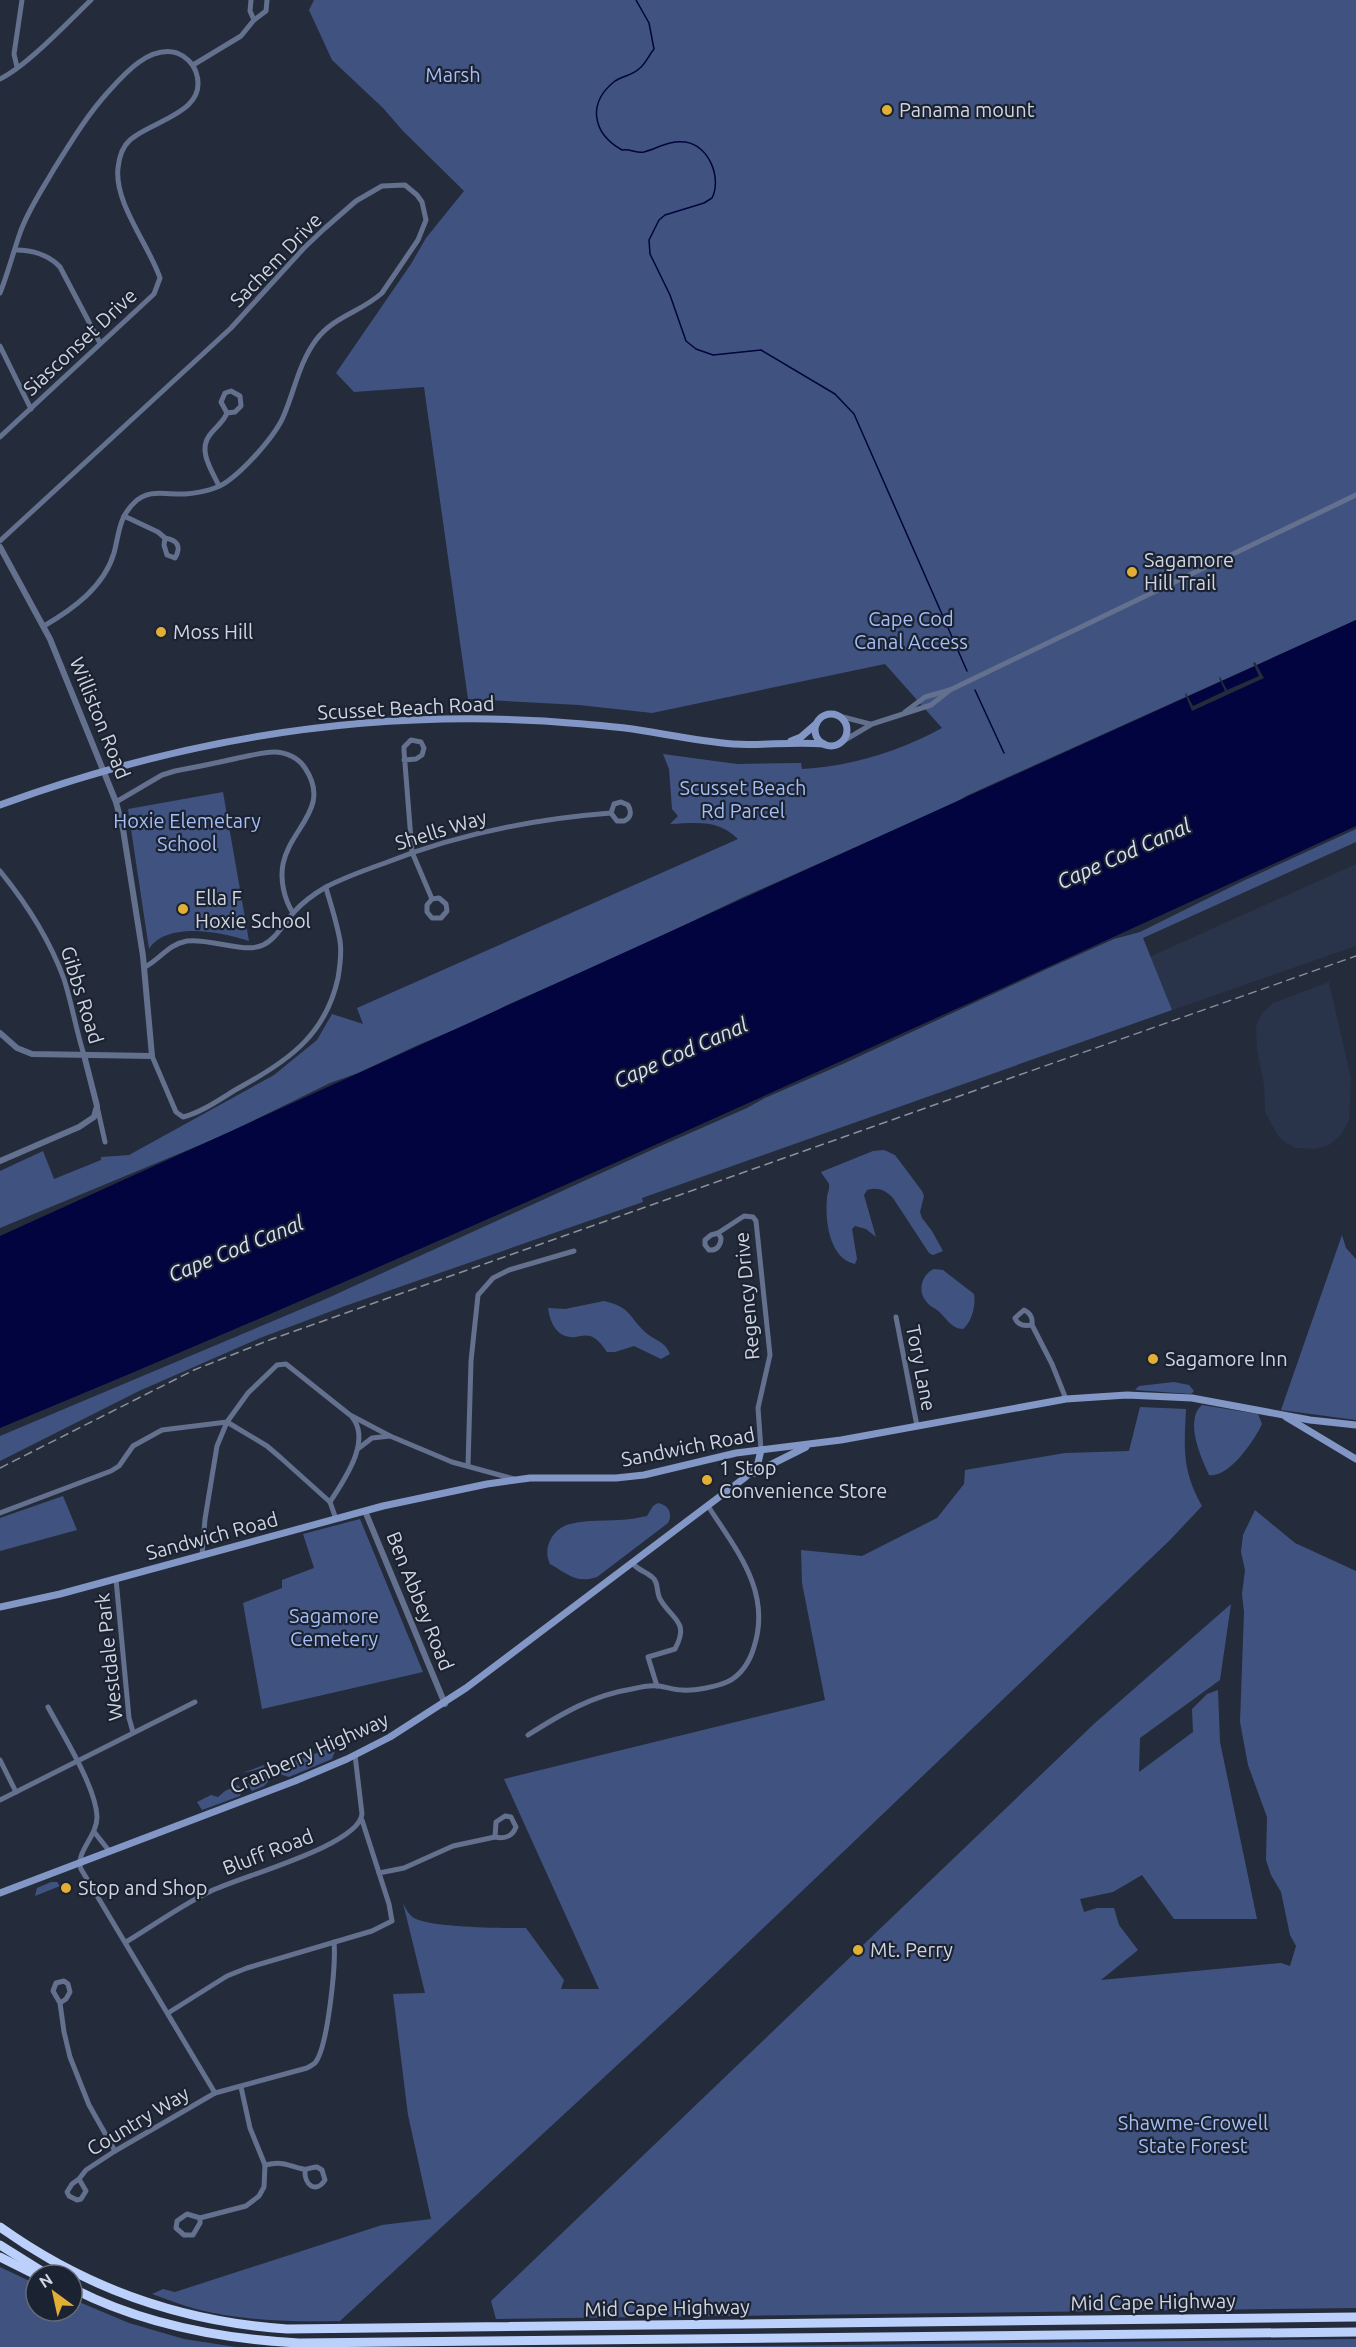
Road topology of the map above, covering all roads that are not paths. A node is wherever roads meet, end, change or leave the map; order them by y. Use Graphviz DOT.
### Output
graph roads {
  1 [pos="22,0"];
  2 [pos="91,0"];
  3 [pos="251,0"];
  4 [pos="267,0"];
  5 [pos="254,20"];
  6 [pos="193,65"];
  7 [pos="17,67"];
  8 [pos="0,79"];
  9 [pos="16,250"];
  10 [pos="0,293"];
  11 [pos="100,343"];
  12 [pos="0,346"];
  13 [pos="31,409"];
  14 [pos="227,413"];
  15 [pos="0,437"];
  16 [pos="219,486"];
  17 [pos="1356,495"];
  18 [pos="124,516"];
  19 [pos="165,538"];
  20 [pos="0,541"];
  21 [pos="0,547"];
  22 [pos="44,626"];
  23 [pos="950,690"];
  24 [pos="904,712"];
  25 [pos="839,716"];
  26 [pos="816,724"];
  27 [pos="872,724"];
  28 [pos="786,743"];
  29 [pos="840,743"];
  30 [pos="824,744"];
  31 [pos="404,760"];
  32 [pos="104,770"];
  33 [pos="116,802"];
  34 [pos="0,805"];
  35 [pos="611,813"];
  36 [pos="412,852"];
  37 [pos="0,871"];
  38 [pos="326,888"];
  39 [pos="432,899"];
  40 [pos="293,913"];
  41 [pos="145,967"];
  42 [pos="0,1033"];
  43 [pos="84,1055"];
  44 [pos="152,1056"];
  45 [pos="97,1106"];
  46 [pos="105,1142"];
  47 [pos="0,1161"];
  48 [pos="718,1233"];
  49 [pos="574,1251"];
  50 [pos="896,1317"];
  51 [pos="1032,1325"];
  52 [pos="1066,1399"];
  53 [pos="350,1415"];
  54 [pos="1282,1415"];
  55 [pos="227,1422"];
  56 [pos="1356,1425"];
  57 [pos="917,1426"];
  58 [pos="390,1436"];
  59 [pos="817,1444"];
  60 [pos="359,1448"];
  61 [pos="761,1450"];
  62 [pos="1356,1459"];
  63 [pos="468,1466"];
  64 [pos="514,1479"];
  65 [pos="743,1479"];
  66 [pos="330,1502"];
  67 [pos="708,1506"];
  68 [pos="365,1511"];
  69 [pos="0,1513"];
  70 [pos="336,1519"];
  71 [pos="202,1556"];
  72 [pos="632,1563"];
  73 [pos="116,1579"];
  74 [pos="0,1607"];
  75 [pos="657,1686"];
  76 [pos="195,1702"];
  77 [pos="445,1704"];
  78 [pos="48,1707"];
  79 [pos="133,1731"];
  80 [pos="528,1735"];
  81 [pos="356,1755"];
  82 [pos="0,1760"];
  83 [pos="76,1761"];
  84 [pos="16,1792"];
  85 [pos="0,1800"];
  86 [pos="362,1820"];
  87 [pos="94,1833"];
  88 [pos="495,1837"];
  89 [pos="110,1852"];
  90 [pos="79,1863"];
  91 [pos="379,1873"];
  92 [pos="0,1893"];
  93 [pos="126,1942"];
  94 [pos="334,1942"];
  95 [pos="60,2003"];
  96 [pos="168,2013"];
  97 [pos="241,2087"];
  98 [pos="215,2093"];
  99 [pos="114,2151"];
  100 [pos="265,2165"];
  101 [pos="305,2170"];
  102 [pos="80,2179"];
  103 [pos="200,2218"];
  104 [pos="0,2227"];
  105 [pos="0,2245"];
  106 [pos="0,2257"];
  107 [pos="29,2263"];
  108 [pos="24,2269"];
  109 [pos="84,2293"];
  110 [pos="84,2295"];
  111 [pos="103,2301"];
  112 [pos="1356,2317"];
  113 [pos="1356,2332"];
  1 -- 7 [label="street"];
  2 -- 7 [label="street"];
  3 -- 5 [label="street"];
  4 -- 5 [label="street"];
  5 -- 6 [label="street"];
  6 -- 9 [label="street"];
  6 -- 11 [label="street, Siasconset Drive"];
  7 -- 8 [label="street"];
  9 -- 10 [label="street"];
  9 -- 11 [label="street"];
  11 -- 13 [label="street, Siasconset Drive"];
  12 -- 13 [label="street"];
  13 -- 15 [label="street, Siasconset Drive"];
  14 -- 14 [label="street"];
  14 -- 16 [label="street"];
  16 -- 18 [label="street, Sachem Drive"];
  16 -- 20 [label="street, Sachem Drive"];
  17 -- 23 [label="street"];
  18 -- 19 [label="street"];
  18 -- 22 [label="street, Sachem Drive"];
  21 -- 22 [label="street, Williston Road"];
  22 -- 32 [label="street, Williston Road"];
  23 -- 24 [label="street"];
  23 -- 24 [label="street"];
  24 -- 27 [label="street, Scusset Beach Road"];
  25 -- 26 [label="main road, Scusset Beach Road"];
  25 -- 27 [label="street"];
  25 -- 29 [label="main road"];
  26 -- 28 [label="main road, Scusset Beach Road"];
  26 -- 30 [label="main road"];
  27 -- 29 [label="street, Scusset Beach Road"];
  28 -- 30 [label="main road, Scusset Beach Road"];
  28 -- 32 [label="main road, Scusset Beach Road"];
  29 -- 30 [label="main road, Scusset Beach Road"];
  31 -- 31 [label="street"];
  31 -- 36 [label="street"];
  32 -- 33 [label="street, Williston Road"];
  32 -- 34 [label="main road, Scusset Beach Road"];
  33 -- 40 [label="street"];
  33 -- 41 [label="street, Williston Road"];
  35 -- 36 [label="street, Shells Way"];
  36 -- 38 [label="street, Shells Way"];
  36 -- 39 [label="street"];
  37 -- 43 [label="street, Gibbs Road"];
  38 -- 40 [label="street, Shells Way"];
  38 -- 44 [label="street"];
  40 -- 41 [label="street, Shells Way"];
  41 -- 44 [label="street, Williston Road"];
  42 -- 43 [label="street"];
  43 -- 44 [label="street"];
  43 -- 45 [label="street, Gibbs Road"];
  45 -- 46 [label="street, Gibbs Road"];
  45 -- 47 [label="street"];
  48 -- 61 [label="street, Regency Drive"];
  49 -- 63 [label="street"];
  50 -- 57 [label="street, Tory Lane"];
  51 -- 52 [label="street"];
  52 -- 54 [label="main road, Sandwich Road"];
  52 -- 57 [label="main road, Sandwich Road"];
  53 -- 55 [label="street"];
  53 -- 58 [label="street"];
  53 -- 60 [label="street"];
  54 -- 56 [label="main road, Sandwich Road"];
  54 -- 62 [label="main road"];
  55 -- 66 [label="street"];
  55 -- 69 [label="street"];
  55 -- 71 [label="street"];
  57 -- 59 [label="main road, Sandwich Road"];
  58 -- 60 [label="street"];
  58 -- 63 [label="street"];
  59 -- 61 [label="main road, Sandwich Road"];
  59 -- 65 [label="main road, Cranberry Highway"];
  60 -- 66 [label="street"];
  61 -- 64 [label="main road, Sandwich Road"];
  61 -- 65 [label="main road, Cranberry Highway"];
  63 -- 64 [label="street"];
  64 -- 68 [label="main road, Sandwich Road"];
  65 -- 67 [label="main road, Cranberry Highway"];
  66 -- 70 [label="street"];
  67 -- 72 [label="main road, Cranberry Highway"];
  67 -- 75 [label="street"];
  68 -- 70 [label="main road, Sandwich Road"];
  68 -- 77 [label="street, Ben Abbey Road"];
  70 -- 71 [label="main road, Sandwich Road"];
  71 -- 73 [label="main road, Sandwich Road"];
  72 -- 75 [label="street"];
  72 -- 77 [label="main road, Cranberry Highway"];
  73 -- 74 [label="main road, Sandwich Road"];
  73 -- 79 [label="street, Westdale Park"];
  75 -- 80 [label="street"];
  76 -- 79 [label="street"];
  77 -- 81 [label="main road, Cranberry Highway"];
  78 -- 83 [label="street"];
  79 -- 83 [label="street"];
  81 -- 86 [label="street"];
  81 -- 89 [label="main road, Cranberry Highway"];
  82 -- 84 [label="street"];
  83 -- 84 [label="street"];
  83 -- 87 [label="street"];
  84 -- 85 [label="street"];
  86 -- 91 [label="street"];
  86 -- 93 [label="street, Bluff Road"];
  87 -- 89 [label="street"];
  87 -- 90 [label="street"];
  88 -- 88 [label="street"];
  88 -- 91 [label="street"];
  89 -- 90 [label="main road, Cranberry Highway"];
  90 -- 92 [label="main road, Cranberry Highway"];
  90 -- 93 [label="street"];
  91 -- 94 [label="street"];
  93 -- 96 [label="street"];
  94 -- 96 [label="street"];
  94 -- 97 [label="street, Country Way"];
  95 -- 99 [label="street"];
  96 -- 98 [label="street"];
  97 -- 98 [label="street, Country Way"];
  97 -- 100 [label="street"];
  98 -- 99 [label="street, Country Way"];
  99 -- 102 [label="street, Country Way"];
  100 -- 101 [label="street"];
  100 -- 103 [label="street"];
  103 -- 103 [label="street"];
  104 -- 112 [label="highway, Mid Cape Highway"];
  105 -- 107 [label="highway"];
  106 -- 108 [label="highway"];
  109 -- 111 [label="highway, Mid Cape Highway"];
  110 -- 111 [label="highway"];
  111 -- 113 [label="highway, Mid Cape Highway"];
}
